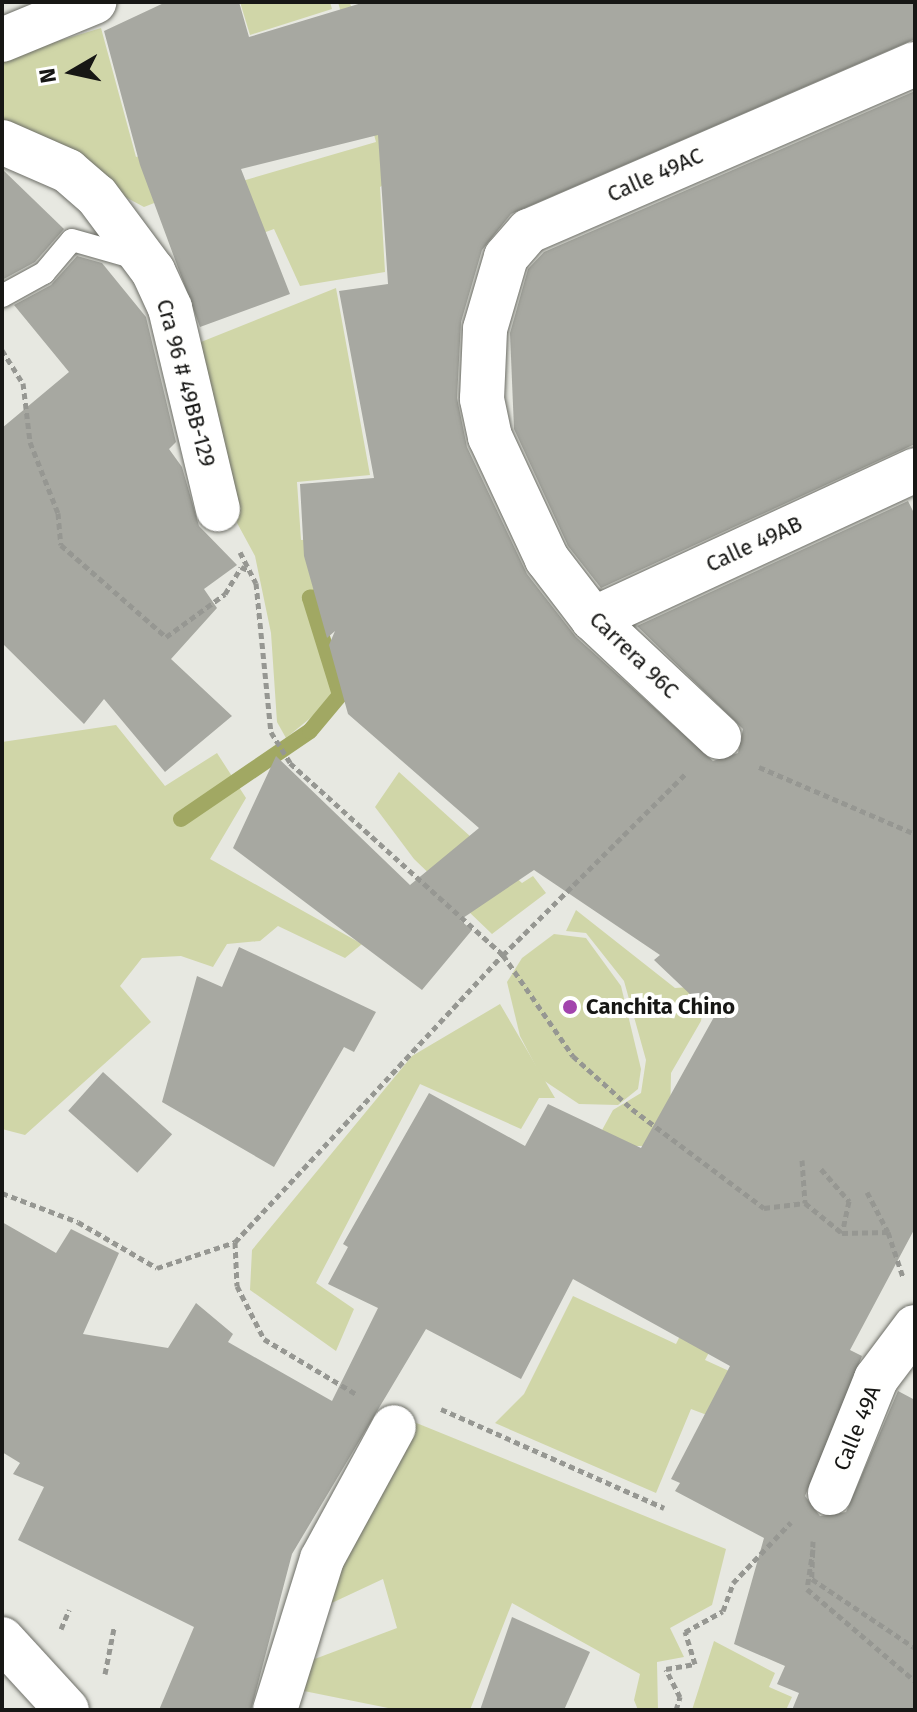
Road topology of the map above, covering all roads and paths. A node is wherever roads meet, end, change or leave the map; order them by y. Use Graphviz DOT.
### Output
graph roads {
  1 [pos="94,2"];
  2 [pos="2,40"];
  3 [pos="915,64"];
  4 [pos="2,142"];
  5 [pos="153,271"];
  6 [pos="2,296"];
  7 [pos="2,350"];
  8 [pos="481,364"];
  9 [pos="915,470"];
  10 [pos="218,509"];
  11 [pos="250,571"];
  12 [pos="593,619"];
  13 [pos="719,737"];
  14 [pos="915,834"];
  15 [pos="503,955"];
  16 [pos="802,1160"];
  17 [pos="821,1169"];
  18 [pos="867,1192"];
  19 [pos="2,1193"];
  20 [pos="805,1203"];
  21 [pos="888,1232"];
  22 [pos="842,1233"];
  23 [pos="235,1242"];
  24 [pos="915,1289"];
  25 [pos="915,1327"];
  26 [pos="432,1405"];
  27 [pos="394,1427"];
  28 [pos="815,1504"];
  29 [pos="664,1508"];
  30 [pos="815,1544"];
  31 [pos="114,1628"];
  32 [pos="2,1639"];
  33 [pos="915,1648"];
  34 [pos="915,1681"];
  35 [pos="103,1683"];
  36 [pos="67,1710"];
  37 [pos="275,1710"];
  38 [pos="676,1710"];
  1 -- 2 [label="street"];
  3 -- 8 [label="street, Calle 49AC"];
  4 -- 5 [label="street, Cra 96 # 49BB-129"];
  5 -- 6 [label="lane"];
  5 -- 10 [label="street, Cra 96 # 49BB-129"];
  7 -- 11 [label="path"];
  8 -- 12 [label="street, Carrera 96C"];
  9 -- 12 [label="street, Calle 49AB"];
  10 -- 11 [label="path"];
  11 -- 15 [label="path"];
  12 -- 13 [label="street, Carrera 96C"];
  13 -- 14 [label="path"];
  13 -- 15 [label="path"];
  15 -- 20 [label="path"];
  15 -- 23 [label="path"];
  16 -- 20 [label="path"];
  17 -- 22 [label="path"];
  18 -- 21 [label="path"];
  19 -- 23 [label="path"];
  20 -- 22 [label="path"];
  21 -- 22 [label="path"];
  21 -- 24 [label="path"];
  23 -- 27 [label="path"];
  25 -- 28 [label="street, Calle 49A"];
  26 -- 29 [label="path"];
  27 -- 37 [label="street"];
  28 -- 30 [label="path"];
  28 -- 38 [label="path"];
  30 -- 33 [label="path"];
  30 -- 34 [label="path"];
  31 -- 35 [label="path"];
  32 -- 36 [label="street"];
}
